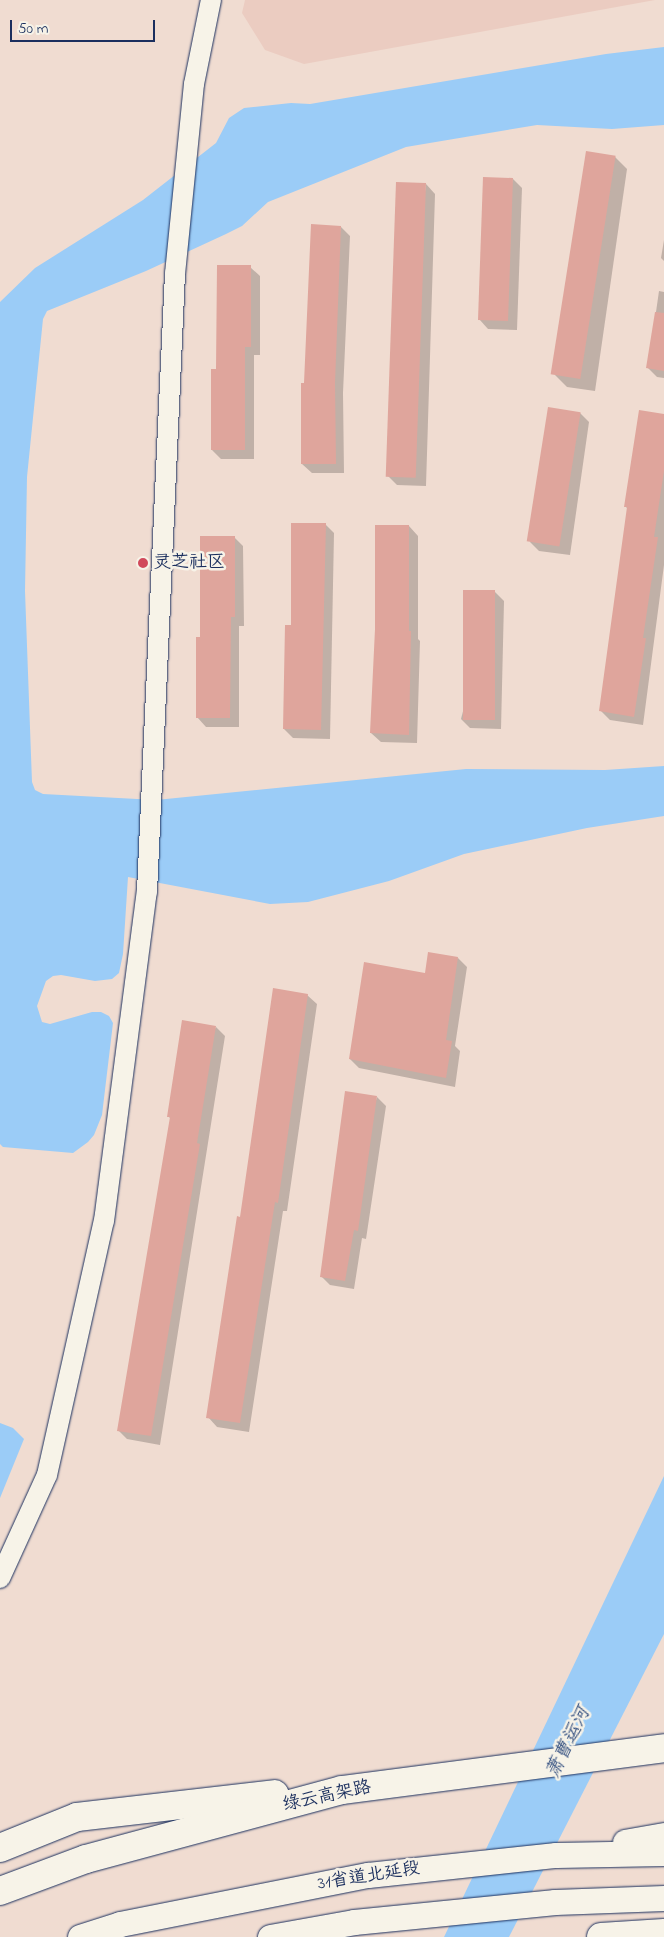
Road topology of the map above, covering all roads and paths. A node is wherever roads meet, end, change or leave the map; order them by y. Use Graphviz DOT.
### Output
graph roads {
  1 [pos="211,0"];
  2 [pos="0,1578"];
  3 [pos="664,1748"];
  4 [pos="664,1835"];
  5 [pos="0,1848"];
  6 [pos="664,1853"];
  7 [pos="556,1855"];
  8 [pos="0,1891"];
  9 [pos="664,1898"];
  10 [pos="664,1933"];
  11 [pos="80,1937"];
  12 [pos="270,1937"];
  13 [pos="601,1937"];
  1 -- 2 [label="street"];
  3 -- 5 [label="highway"];
  3 -- 8 [label="highway, 绿云高架路"];
  4 -- 7 [label="main road"];
  6 -- 7 [label="main road, 31省道北延段"];
  7 -- 11 [label="main road, 31省道北延段"];
  9 -- 12 [label="main road"];
  10 -- 13 [label="highway"];
}
